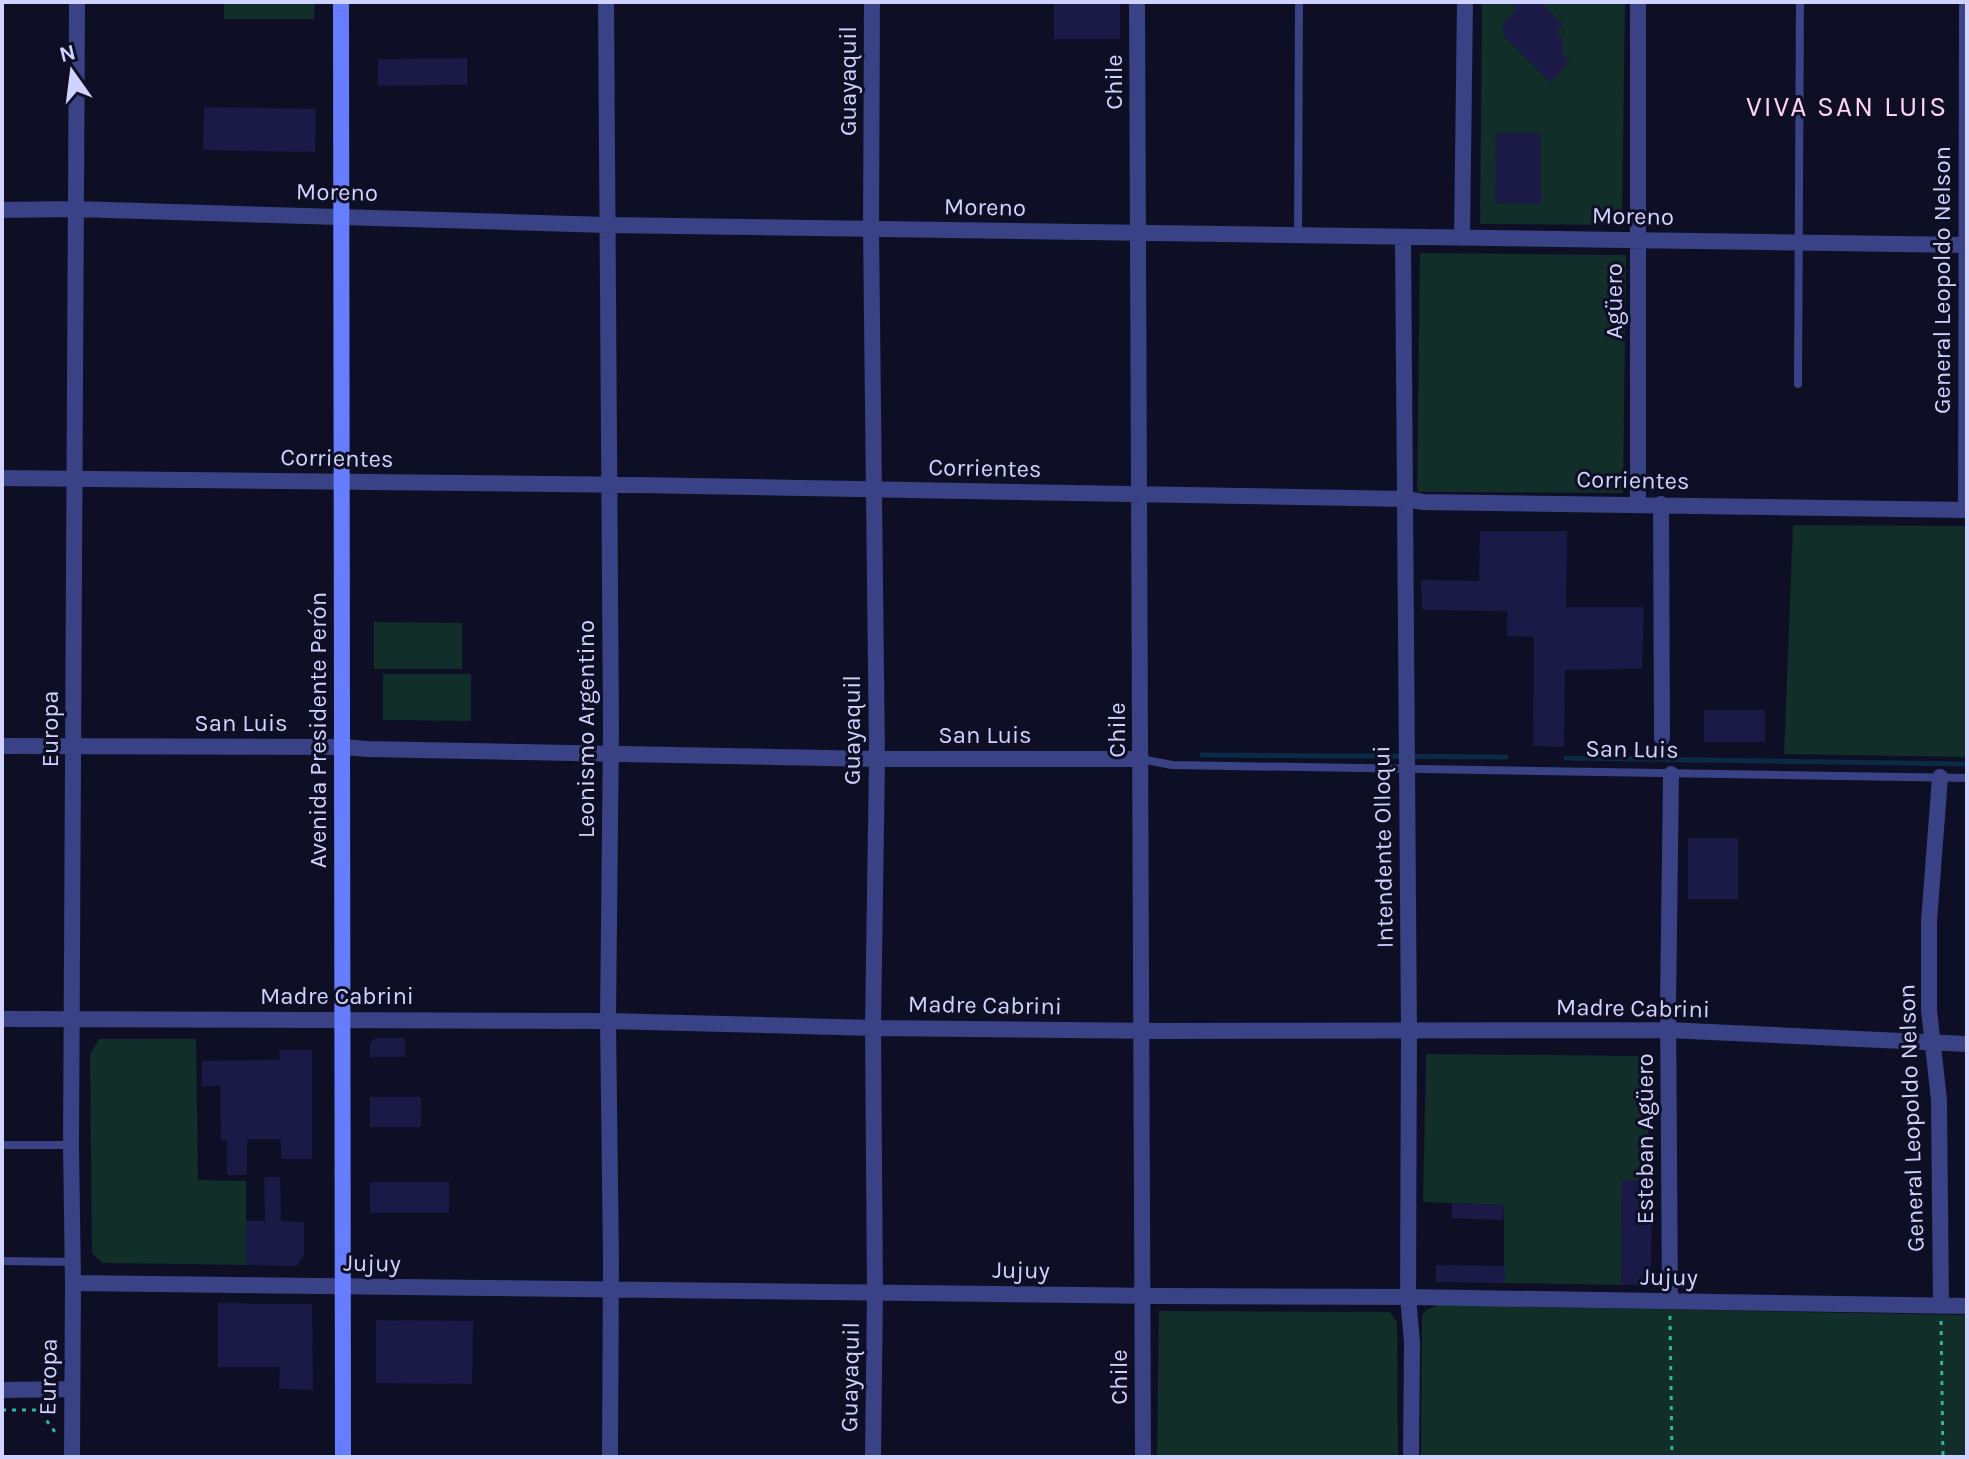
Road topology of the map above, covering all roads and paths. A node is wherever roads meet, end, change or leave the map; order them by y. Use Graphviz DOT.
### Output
graph roads {
  1 [pos="77,2"];
  2 [pos="341,2"];
  3 [pos="606,2"];
  4 [pos="872,2"];
  5 [pos="1137,2"];
  6 [pos="1299,2"];
  7 [pos="1465,2"];
  8 [pos="1638,2"];
  9 [pos="1800,2"];
  10 [pos="1967,2"];
  11 [pos="75,209"];
  12 [pos="2,210"];
  13 [pos="341,216"];
  14 [pos="606,225"];
  15 [pos="871,229"];
  16 [pos="1138,233"];
  17 [pos="1298,236"];
  18 [pos="1403,237"];
  19 [pos="1462,238"];
  20 [pos="1638,240"];
  21 [pos="1799,242"];
  22 [pos="1967,245"];
  23 [pos="1798,384"];
  24 [pos="2,478"];
  25 [pos="74,478"];
  26 [pos="342,483"];
  27 [pos="610,485"];
  28 [pos="873,490"];
  29 [pos="1139,495"];
  30 [pos="1406,499"];
  31 [pos="1638,504"];
  32 [pos="1661,504"];
  33 [pos="1966,510"];
  34 [pos="1662,738"];
  35 [pos="2,746"];
  36 [pos="74,746"];
  37 [pos="343,747"];
  38 [pos="610,755"];
  39 [pos="877,759"];
  40 [pos="1141,759"];
  41 [pos="1406,769"];
  42 [pos="1671,774"];
  43 [pos="1940,777"];
  44 [pos="1967,778"];
  45 [pos="2,1019"];
  46 [pos="72,1020"];
  47 [pos="343,1020"];
  48 [pos="608,1021"];
  49 [pos="873,1028"];
  50 [pos="1668,1030"];
  51 [pos="1141,1031"];
  52 [pos="1409,1031"];
  53 [pos="1931,1043"];
  54 [pos="1967,1044"];
  55 [pos="2,1145"];
  56 [pos="71,1145"];
  57 [pos="2,1261"];
  58 [pos="73,1262"];
  59 [pos="73,1283"];
  60 [pos="343,1286"];
  61 [pos="611,1289"];
  62 [pos="875,1292"];
  63 [pos="1143,1296"];
  64 [pos="1408,1297"];
  65 [pos="1670,1300"];
  66 [pos="1941,1306"];
  67 [pos="1967,1306"];
  68 [pos="72,1389"];
  69 [pos="2,1390"];
  70 [pos="2,1410"];
  71 [pos="55,1431"];
  72 [pos="72,1457"];
  73 [pos="343,1457"];
  74 [pos="610,1457"];
  75 [pos="873,1457"];
  76 [pos="1143,1457"];
  77 [pos="1411,1457"];
  78 [pos="1672,1457"];
  79 [pos="1943,1457"];
  1 -- 11 [label="street, Europa"];
  2 -- 13 [label="main road, Avenida Presidente Perón"];
  3 -- 14 [label="street, Leonismo Argentino"];
  4 -- 15 [label="street, Guayaquil"];
  5 -- 16 [label="street, Chile"];
  6 -- 17 [label="lane"];
  7 -- 19 [label="street"];
  8 -- 20 [label="street, Agüero"];
  9 -- 21 [label="lane"];
  10 -- 22 [label="street, General Leopoldo Nelson"];
  11 -- 12 [label="street, Moreno"];
  11 -- 13 [label="street, Moreno"];
  11 -- 25 [label="street, Europa"];
  13 -- 14 [label="street, Moreno"];
  13 -- 26 [label="main road, Avenida Presidente Perón"];
  14 -- 15 [label="street, Moreno"];
  14 -- 27 [label="street, Leonismo Argentino"];
  15 -- 16 [label="street, Moreno"];
  15 -- 28 [label="street, Guayaquil"];
  16 -- 17 [label="street, Moreno"];
  16 -- 29 [label="street, Chile"];
  17 -- 18 [label="street, Moreno"];
  18 -- 19 [label="street, Moreno"];
  18 -- 30 [label="street, Intendente Olloqui"];
  19 -- 20 [label="street, Moreno"];
  20 -- 21 [label="street, Moreno"];
  20 -- 31 [label="street, Agüero"];
  21 -- 22 [label="street, Moreno"];
  21 -- 23 [label="lane"];
  22 -- 33 [label="street, General Leopoldo Nelson"];
  24 -- 25 [label="street, Corrientes"];
  25 -- 26 [label="street, Corrientes"];
  25 -- 36 [label="street, Europa"];
  26 -- 27 [label="street, Corrientes"];
  26 -- 37 [label="main road, Avenida Presidente Perón"];
  27 -- 28 [label="street, Corrientes"];
  27 -- 38 [label="street, Leonismo Argentino"];
  28 -- 29 [label="street, Corrientes"];
  28 -- 39 [label="street, Guayaquil"];
  29 -- 30 [label="street, Corrientes"];
  29 -- 40 [label="street, Chile"];
  30 -- 31 [label="street, Corrientes"];
  30 -- 41 [label="street, Intendente Olloqui"];
  31 -- 32 [label="street, Corrientes"];
  32 -- 33 [label="street, Corrientes"];
  32 -- 34 [label="street"];
  35 -- 36 [label="street, San Luis"];
  36 -- 37 [label="street, San Luis"];
  36 -- 46 [label="street, Europa"];
  37 -- 38 [label="street, San Luis"];
  37 -- 47 [label="main road, Avenida Presidente Perón"];
  38 -- 39 [label="street, San Luis"];
  38 -- 48 [label="street, Leonismo Argentino"];
  39 -- 40 [label="street, San Luis"];
  39 -- 49 [label="street, Guayaquil"];
  40 -- 41 [label="lane, San Luis"];
  40 -- 51 [label="street, Chile"];
  41 -- 42 [label="lane, San Luis"];
  41 -- 52 [label="street, Intendente Olloqui"];
  42 -- 43 [label="lane, San Luis"];
  42 -- 50 [label="street, Esteban Agüero"];
  43 -- 44 [label="lane, San Luis"];
  43 -- 53 [label="street, General Leopoldo Nelson"];
  45 -- 46 [label="street, Madre Cabrini"];
  46 -- 47 [label="street, Madre Cabrini"];
  46 -- 56 [label="street, Europa"];
  47 -- 48 [label="street, Madre Cabrini"];
  47 -- 60 [label="main road, Avenida Presidente Perón"];
  48 -- 49 [label="street, Madre Cabrini"];
  48 -- 61 [label="street, Leonismo Argentino"];
  49 -- 51 [label="street, Madre Cabrini"];
  49 -- 62 [label="street, Guayaquil"];
  50 -- 52 [label="street, Madre Cabrini"];
  50 -- 53 [label="street, Madre Cabrini"];
  50 -- 65 [label="street, Esteban Agüero"];
  51 -- 52 [label="street, Madre Cabrini"];
  51 -- 63 [label="street, Chile"];
  52 -- 64 [label="street, Intendente Olloqui"];
  53 -- 54 [label="street, Madre Cabrini"];
  53 -- 66 [label="street, General Leopoldo Nelson"];
  55 -- 56 [label="lane"];
  56 -- 58 [label="street, Europa"];
  57 -- 58 [label="lane"];
  58 -- 59 [label="street, Europa"];
  59 -- 60 [label="street, Jujuy"];
  59 -- 68 [label="street, Europa"];
  60 -- 61 [label="street, Jujuy"];
  60 -- 73 [label="main road, Avenida Presidente Perón"];
  61 -- 62 [label="street, Jujuy"];
  61 -- 74 [label="street, Leonismo Argentino"];
  62 -- 63 [label="street, Jujuy"];
  62 -- 75 [label="street, Guayaquil"];
  63 -- 64 [label="street, Jujuy"];
  63 -- 76 [label="street, Chile"];
  64 -- 65 [label="street, Jujuy"];
  64 -- 77 [label="street, Intendente Olloqui"];
  65 -- 66 [label="street, Jujuy"];
  65 -- 78 [label="path"];
  66 -- 67 [label="street, Jujuy"];
  66 -- 79 [label="path"];
  68 -- 69 [label="street"];
  68 -- 72 [label="street, Europa"];
  70 -- 71 [label="path"];
}
